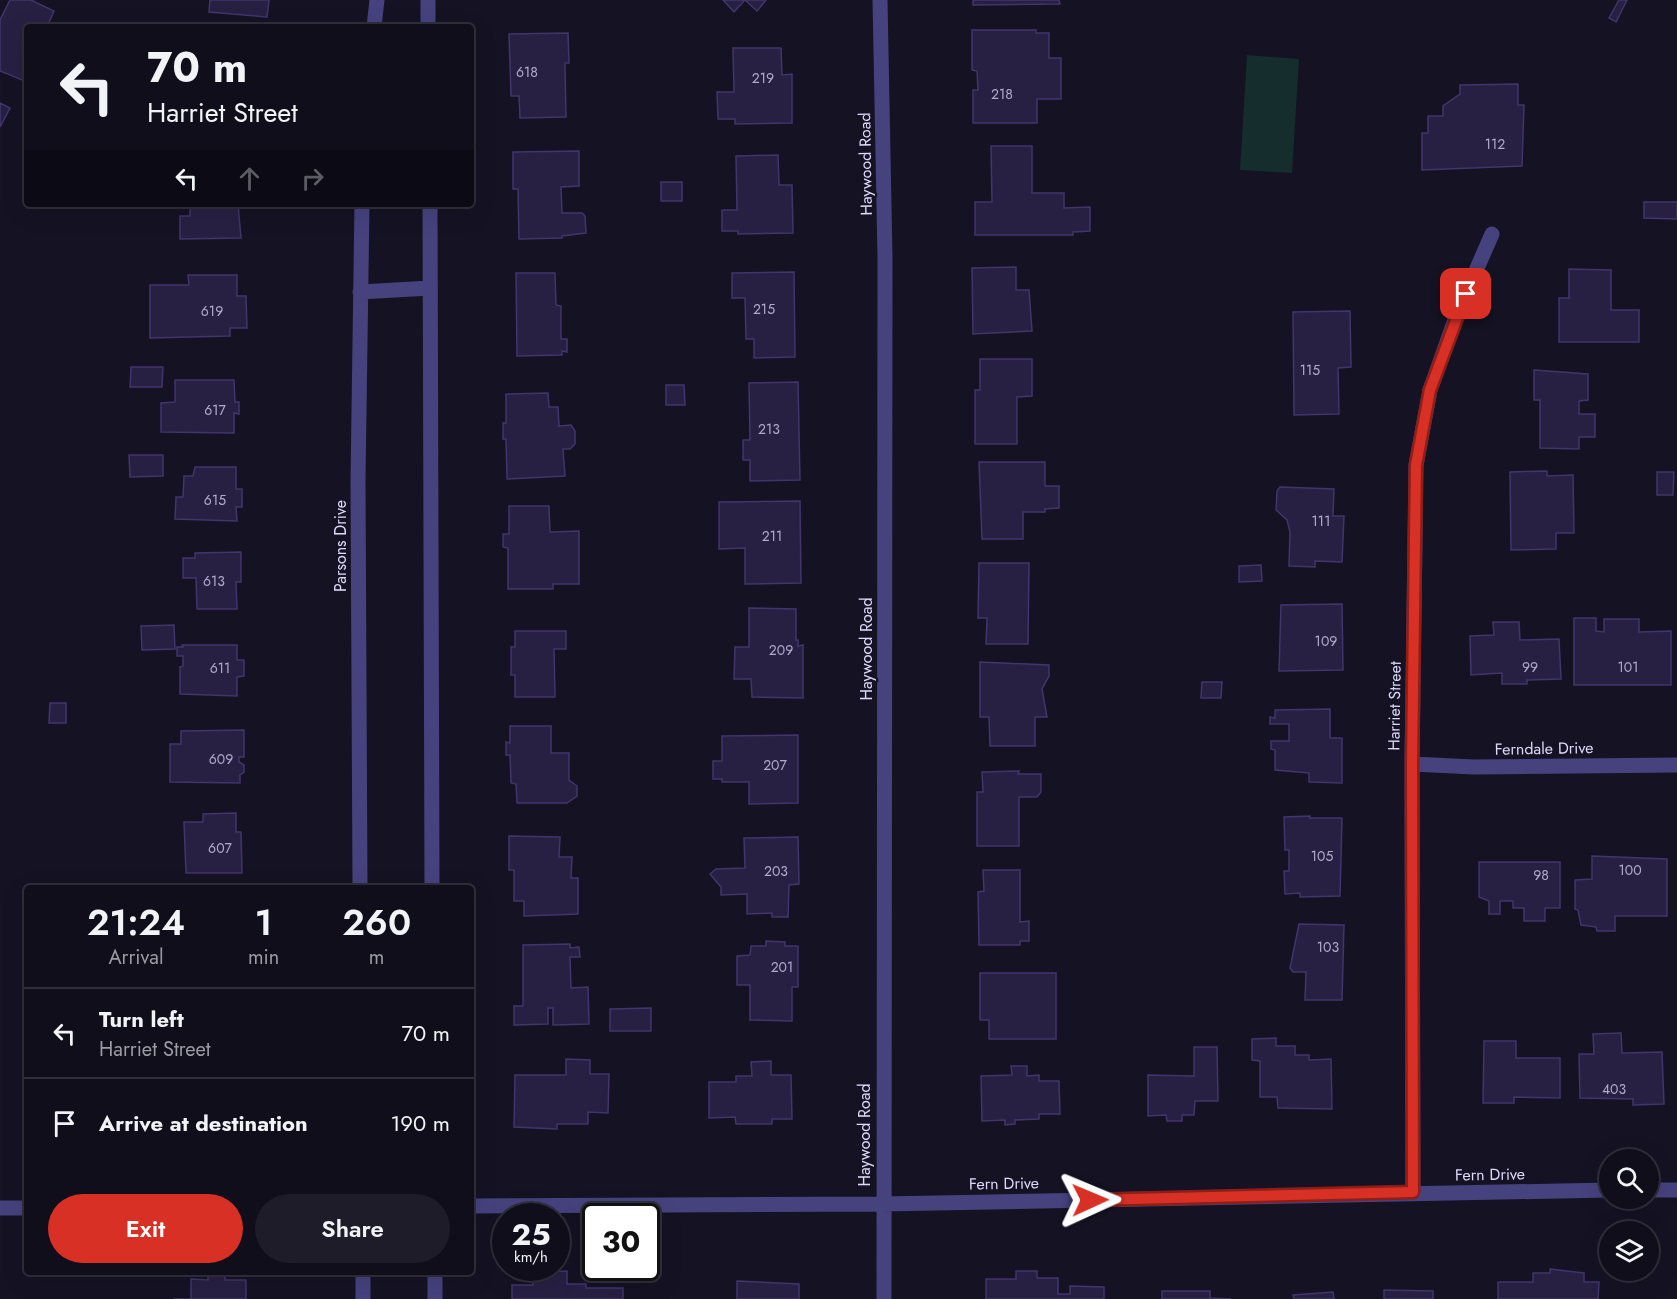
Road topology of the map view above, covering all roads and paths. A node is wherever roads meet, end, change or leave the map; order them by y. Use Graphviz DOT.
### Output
graph roads {
  1 [pos="377,0"];
  2 [pos="428,0"];
  3 [pos="880,0"];
  4 [pos="374,24"];
  5 [pos="428,24"];
  6 [pos="362,207"];
  7 [pos="430,207"];
  8 [pos="1492,234"];
  9 [pos="430,288"];
  10 [pos="360,292"];
  11 [pos="1412,764"];
  12 [pos="1677,765"];
  13 [pos="360,885"];
  14 [pos="432,885"];
  15 [pos="1599,1190"];
  16 [pos="1659,1190"];
  17 [pos="1677,1190"];
  18 [pos="1413,1192"];
  19 [pos="882,1204"];
  20 [pos="474,1206"];
  21 [pos="0,1208"];
  22 [pos="24,1208"];
  23 [pos="363,1275"];
  24 [pos="435,1275"];
  25 [pos="363,1299"];
  26 [pos="435,1299"];
  27 [pos="884,1299"];
  1 -- 4 [label="street"];
  2 -- 5 [label="street"];
  3 -- 19 [label="street, Haywood Road"];
  6 -- 10 [label="street, Parsons Drive"];
  7 -- 9 [label="street"];
  8 -- 11 [label="street, Harriet Street"];
  9 -- 10 [label="street"];
  9 -- 14 [label="street"];
  10 -- 13 [label="street, Parsons Drive"];
  11 -- 12 [label="street, Ferndale Drive"];
  11 -- 18 [label="street, Harriet Street"];
  15 -- 18 [label="street, Fern Drive"];
  16 -- 17 [label="street"];
  18 -- 19 [label="street, Fern Drive"];
  19 -- 20 [label="street, Fern Drive"];
  19 -- 27 [label="street, Haywood Road"];
  21 -- 22 [label="street"];
  23 -- 25 [label="street"];
  24 -- 26 [label="street"];
}
